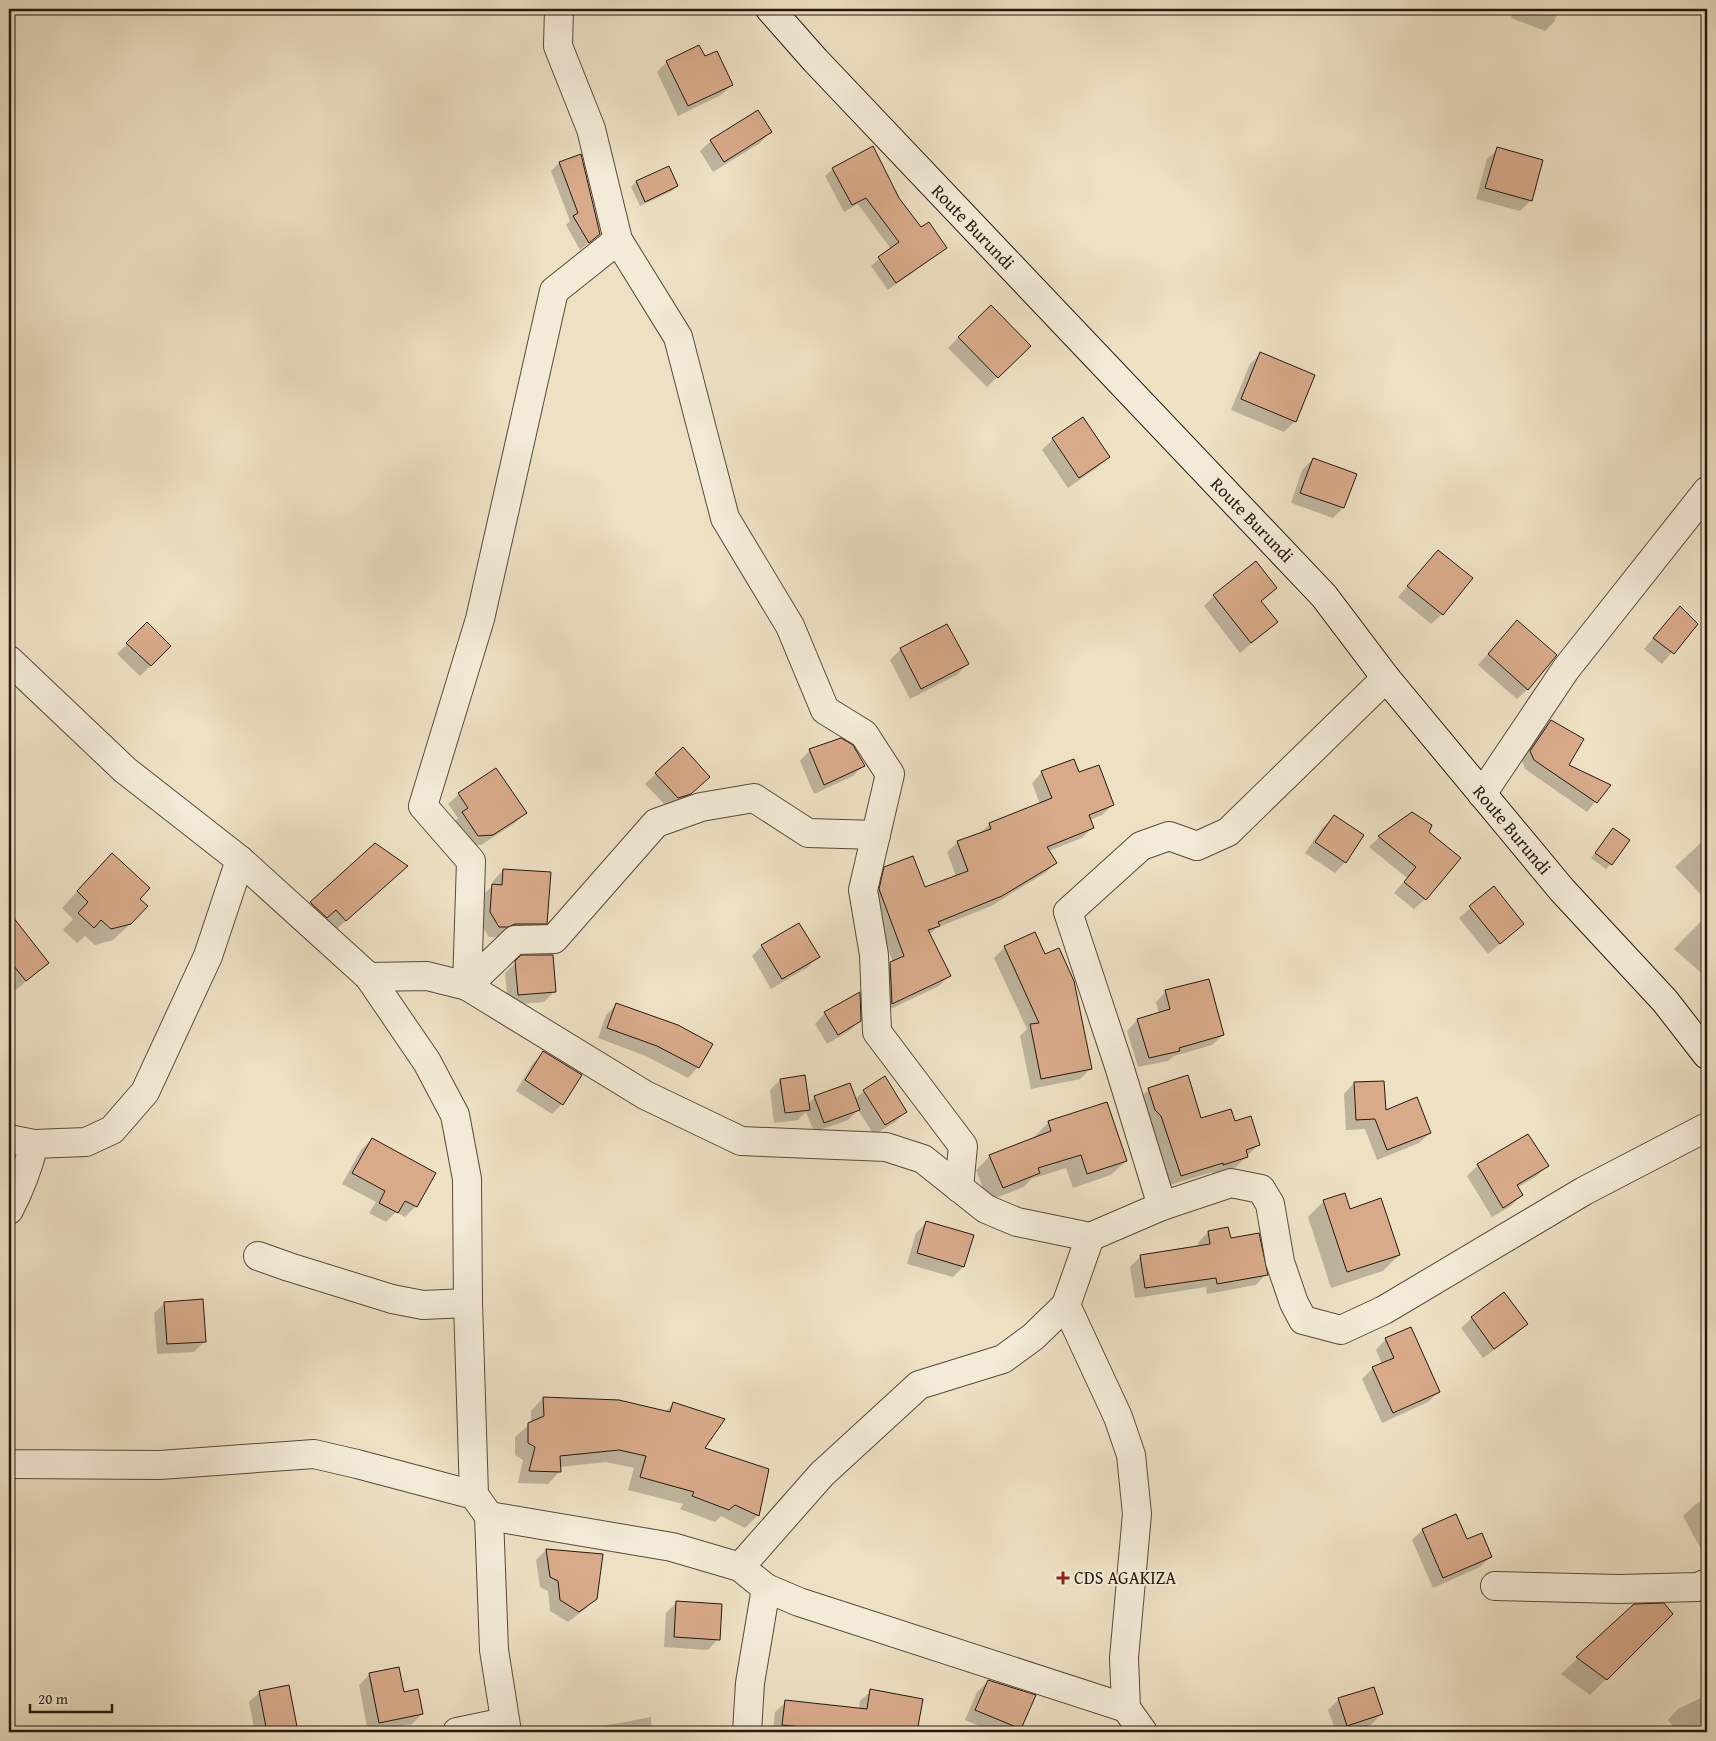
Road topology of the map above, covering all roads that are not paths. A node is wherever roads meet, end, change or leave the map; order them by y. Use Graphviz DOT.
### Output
graph roads {
  1 [pos="559,9"];
  2 [pos="770,9"];
  3 [pos="618,240"];
  4 [pos="1707,491"];
  5 [pos="9,660"];
  6 [pos="1386,678"];
  7 [pos="1482,794"];
  8 [pos="876,836"];
  9 [pos="240,860"];
  10 [pos="369,977"];
  11 [pos="467,986"];
  12 [pos="1707,1055"];
  13 [pos="1707,1127"];
  14 [pos="21,1142"];
  15 [pos="959,1188"];
  16 [pos="1162,1206"];
  17 [pos="9,1210"];
  18 [pos="1090,1237"];
  19 [pos="258,1256"];
  20 [pos="468,1303"];
  21 [pos="1066,1305"];
  22 [pos="9,1463"];
  23 [pos="481,1506"];
  24 [pos="740,1567"];
  25 [pos="1707,1583"];
  26 [pos="1495,1586"];
  27 [pos="766,1588"];
  28 [pos="1126,1708"];
  29 [pos="506,1727"];
  30 [pos="457,1732"];
  31 [pos="747,1732"];
  32 [pos="1143,1732"];
  1 -- 3 [label="street"];
  2 -- 6 [label="street, Route Burundi"];
  3 -- 8 [label="street"];
  3 -- 11 [label="street"];
  4 -- 7 [label="street"];
  5 -- 9 [label="street"];
  6 -- 7 [label="street, Route Burundi"];
  6 -- 16 [label="street"];
  7 -- 12 [label="street, Route Burundi"];
  8 -- 11 [label="street"];
  8 -- 15 [label="street"];
  9 -- 10 [label="street"];
  9 -- 14 [label="street"];
  10 -- 11 [label="street"];
  10 -- 20 [label="street"];
  11 -- 15 [label="street"];
  13 -- 16 [label="street"];
  14 -- 17 [label="street"];
  15 -- 18 [label="street"];
  16 -- 18 [label="street"];
  18 -- 21 [label="street"];
  19 -- 20 [label="street"];
  20 -- 23 [label="street"];
  21 -- 24 [label="street"];
  21 -- 28 [label="street"];
  22 -- 23 [label="street"];
  23 -- 24 [label="street"];
  23 -- 29 [label="street"];
  24 -- 27 [label="street"];
  25 -- 26 [label="street"];
  27 -- 28 [label="street"];
  27 -- 31 [label="street"];
  28 -- 32 [label="street"];
  29 -- 30 [label="street"];
}
